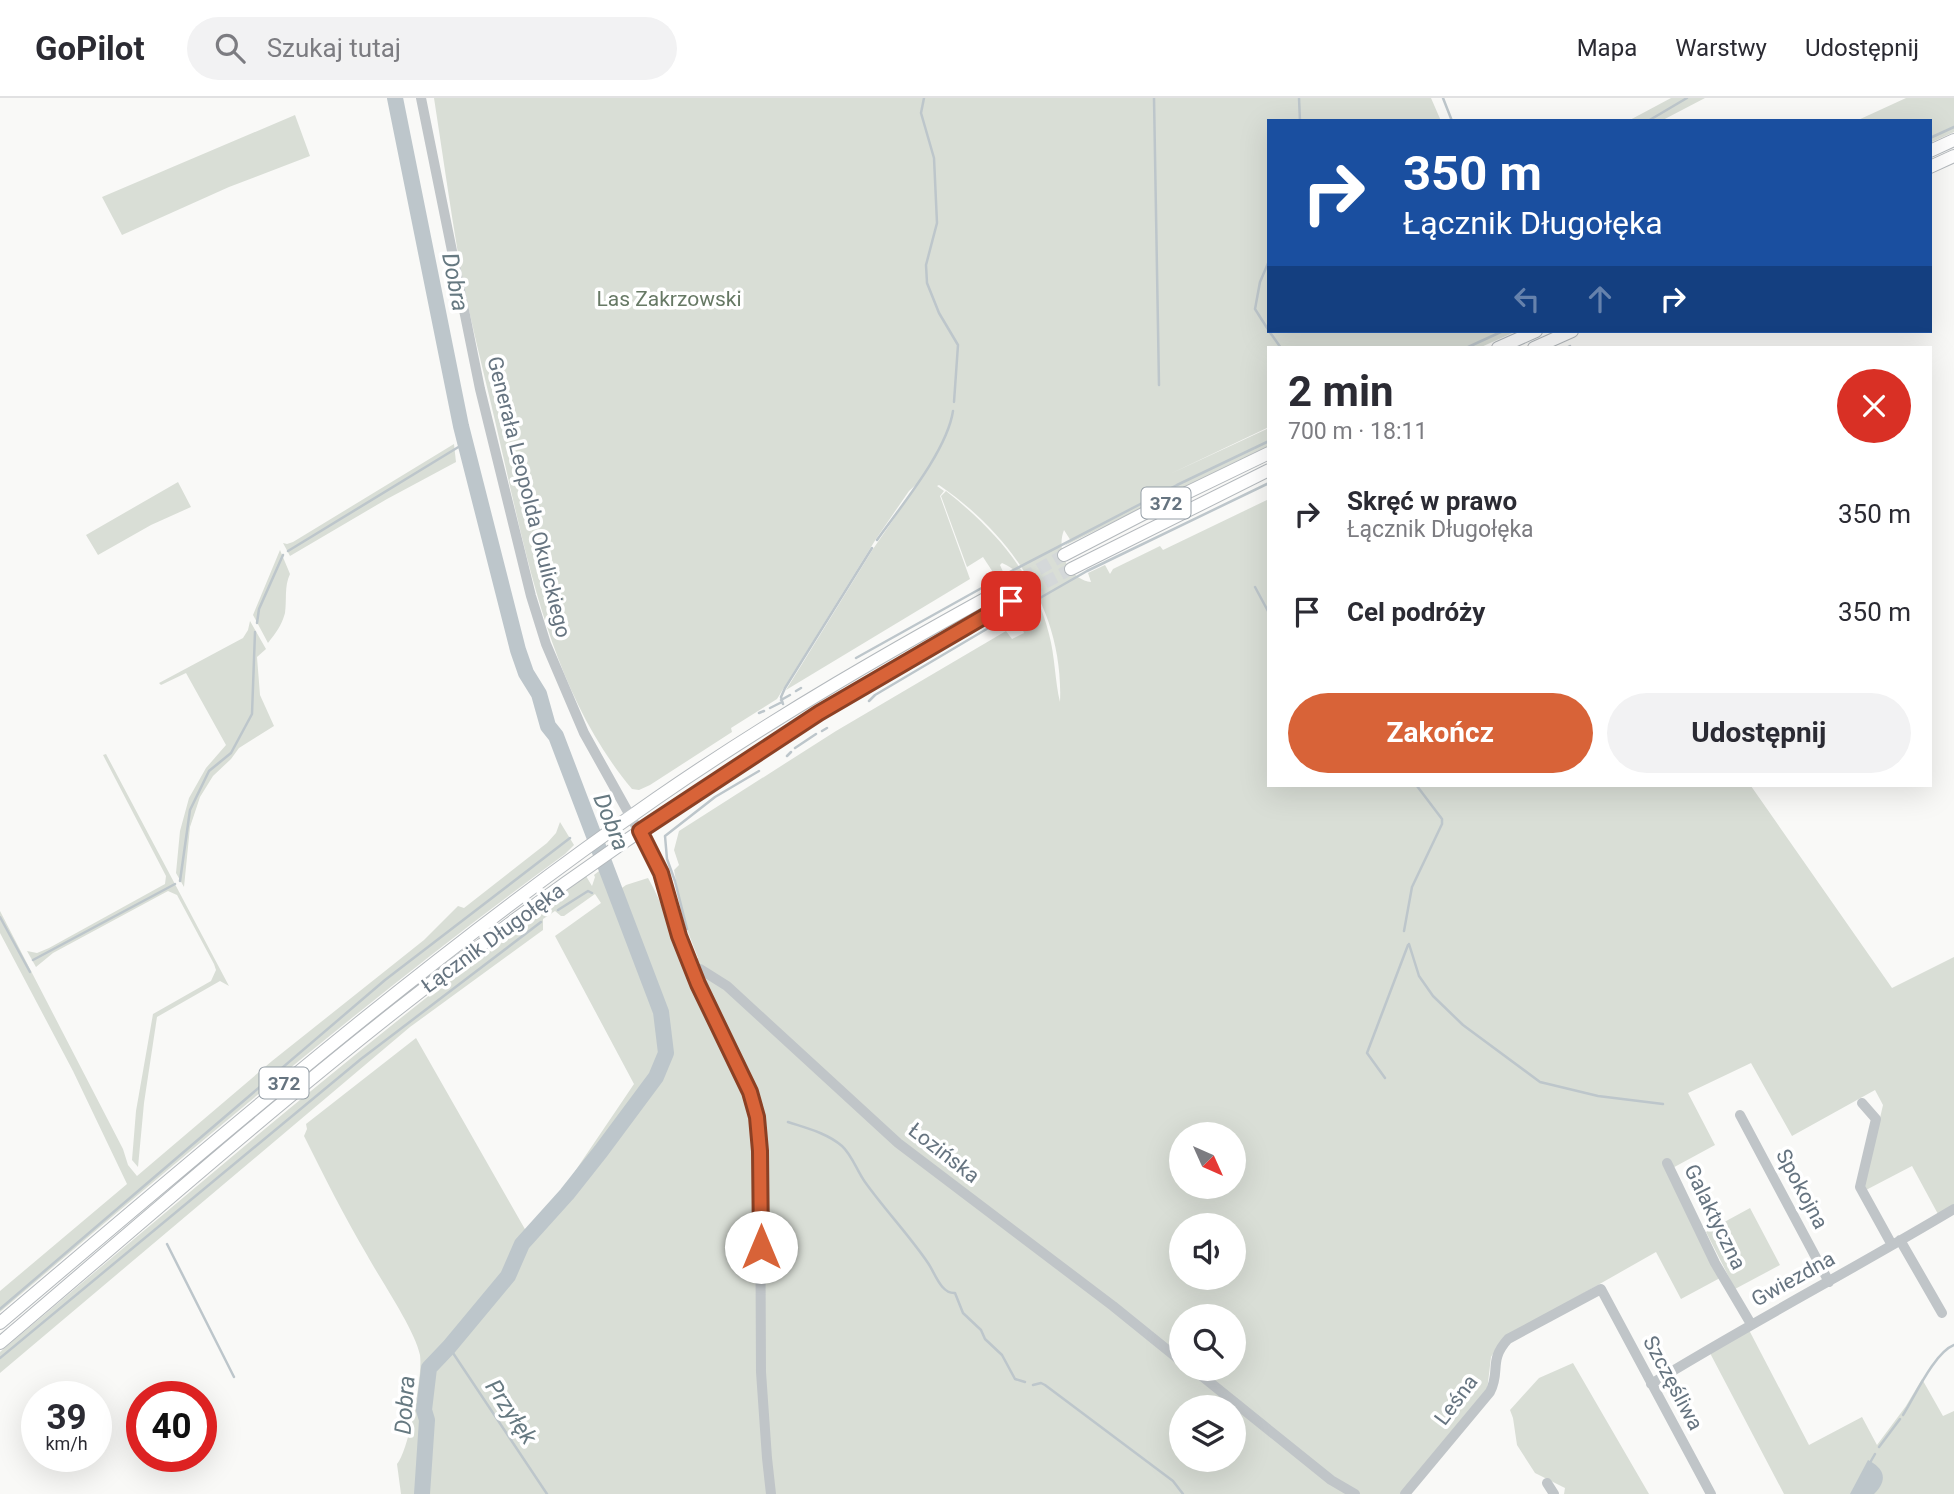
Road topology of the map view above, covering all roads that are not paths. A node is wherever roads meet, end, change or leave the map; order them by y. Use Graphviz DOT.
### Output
graph roads {
  1 [pos="421,98"];
  2 [pos="1954,140"];
  3 [pos="1932,150"];
  4 [pos="1954,156"];
  5 [pos="1932,166"];
  6 [pos="1532,333"];
  7 [pos="1568,333"];
  8 [pos="1502,346"];
  9 [pos="1538,346"];
  10 [pos="1267,454"];
  11 [pos="1267,471"];
  12 [pos="1064,555"];
  13 [pos="1071,569"];
  14 [pos="1023,578"];
  15 [pos="1029,591"];
  16 [pos="631,817"];
  17 [pos="640,831"];
  18 [pos="692,969"];
  19 [pos="1862,1103"];
  20 [pos="1740,1115"];
  21 [pos="1667,1163"];
  22 [pos="1954,1209"];
  23 [pos="1896,1243"];
  24 [pos="1829,1282"];
  25 [pos="1601,1289"];
  26 [pos="1942,1313"];
  27 [pos="0,1323"];
  28 [pos="1751,1324"];
  29 [pos="0,1343"];
  30 [pos="1169,1351"];
  31 [pos="1208,1381"];
  32 [pos="1651,1384"];
  33 [pos="1547,1483"];
  34 [pos="771,1494"];
  35 [pos="1354,1494"];
  36 [pos="1405,1494"];
  37 [pos="1554,1494"];
  38 [pos="1711,1494"];
  1 -- 16 [label="street, Generała Leopolda Okulickiego"];
  2 -- 3 [label="main road"];
  4 -- 5 [label="main road"];
  6 -- 8 [label="main road"];
  7 -- 9 [label="main road"];
  10 -- 12 [label="main road, 372"];
  11 -- 13 [label="main road, 372"];
  14 -- 16 [label="main road, Łącznik Długołęka / 372"];
  15 -- 17 [label="main road, Łącznik Długołęka / 372"];
  16 -- 17 [label="street, Generała Leopolda Okulickiego"];
  16 -- 27 [label="main road, Łącznik Długołęka / 372"];
  17 -- 18 [label="street, Generała Leopolda Okulickiego"];
  17 -- 29 [label="main road, Łącznik Długołęka / 372"];
  18 -- 30 [label="street, Łozińska"];
  18 -- 34 [label="street, Generała Leopolda Okulickiego"];
  19 -- 23 [label="street"];
  20 -- 24 [label="street, Spokojna"];
  21 -- 28 [label="street, Galaktyczna"];
  22 -- 23 [label="street, Gwiezdna"];
  23 -- 24 [label="street, Gwiezdna"];
  23 -- 26 [label="street"];
  24 -- 28 [label="street, Gwiezdna"];
  25 -- 32 [label="street, Szczęśliwa"];
  25 -- 36 [label="street, Leśna"];
  28 -- 32 [label="street, Gwiezdna"];
  31 -- 35 [label="street"];
  32 -- 38 [label="street, Szczęśliwa"];
  33 -- 37 [label="street"];
}
